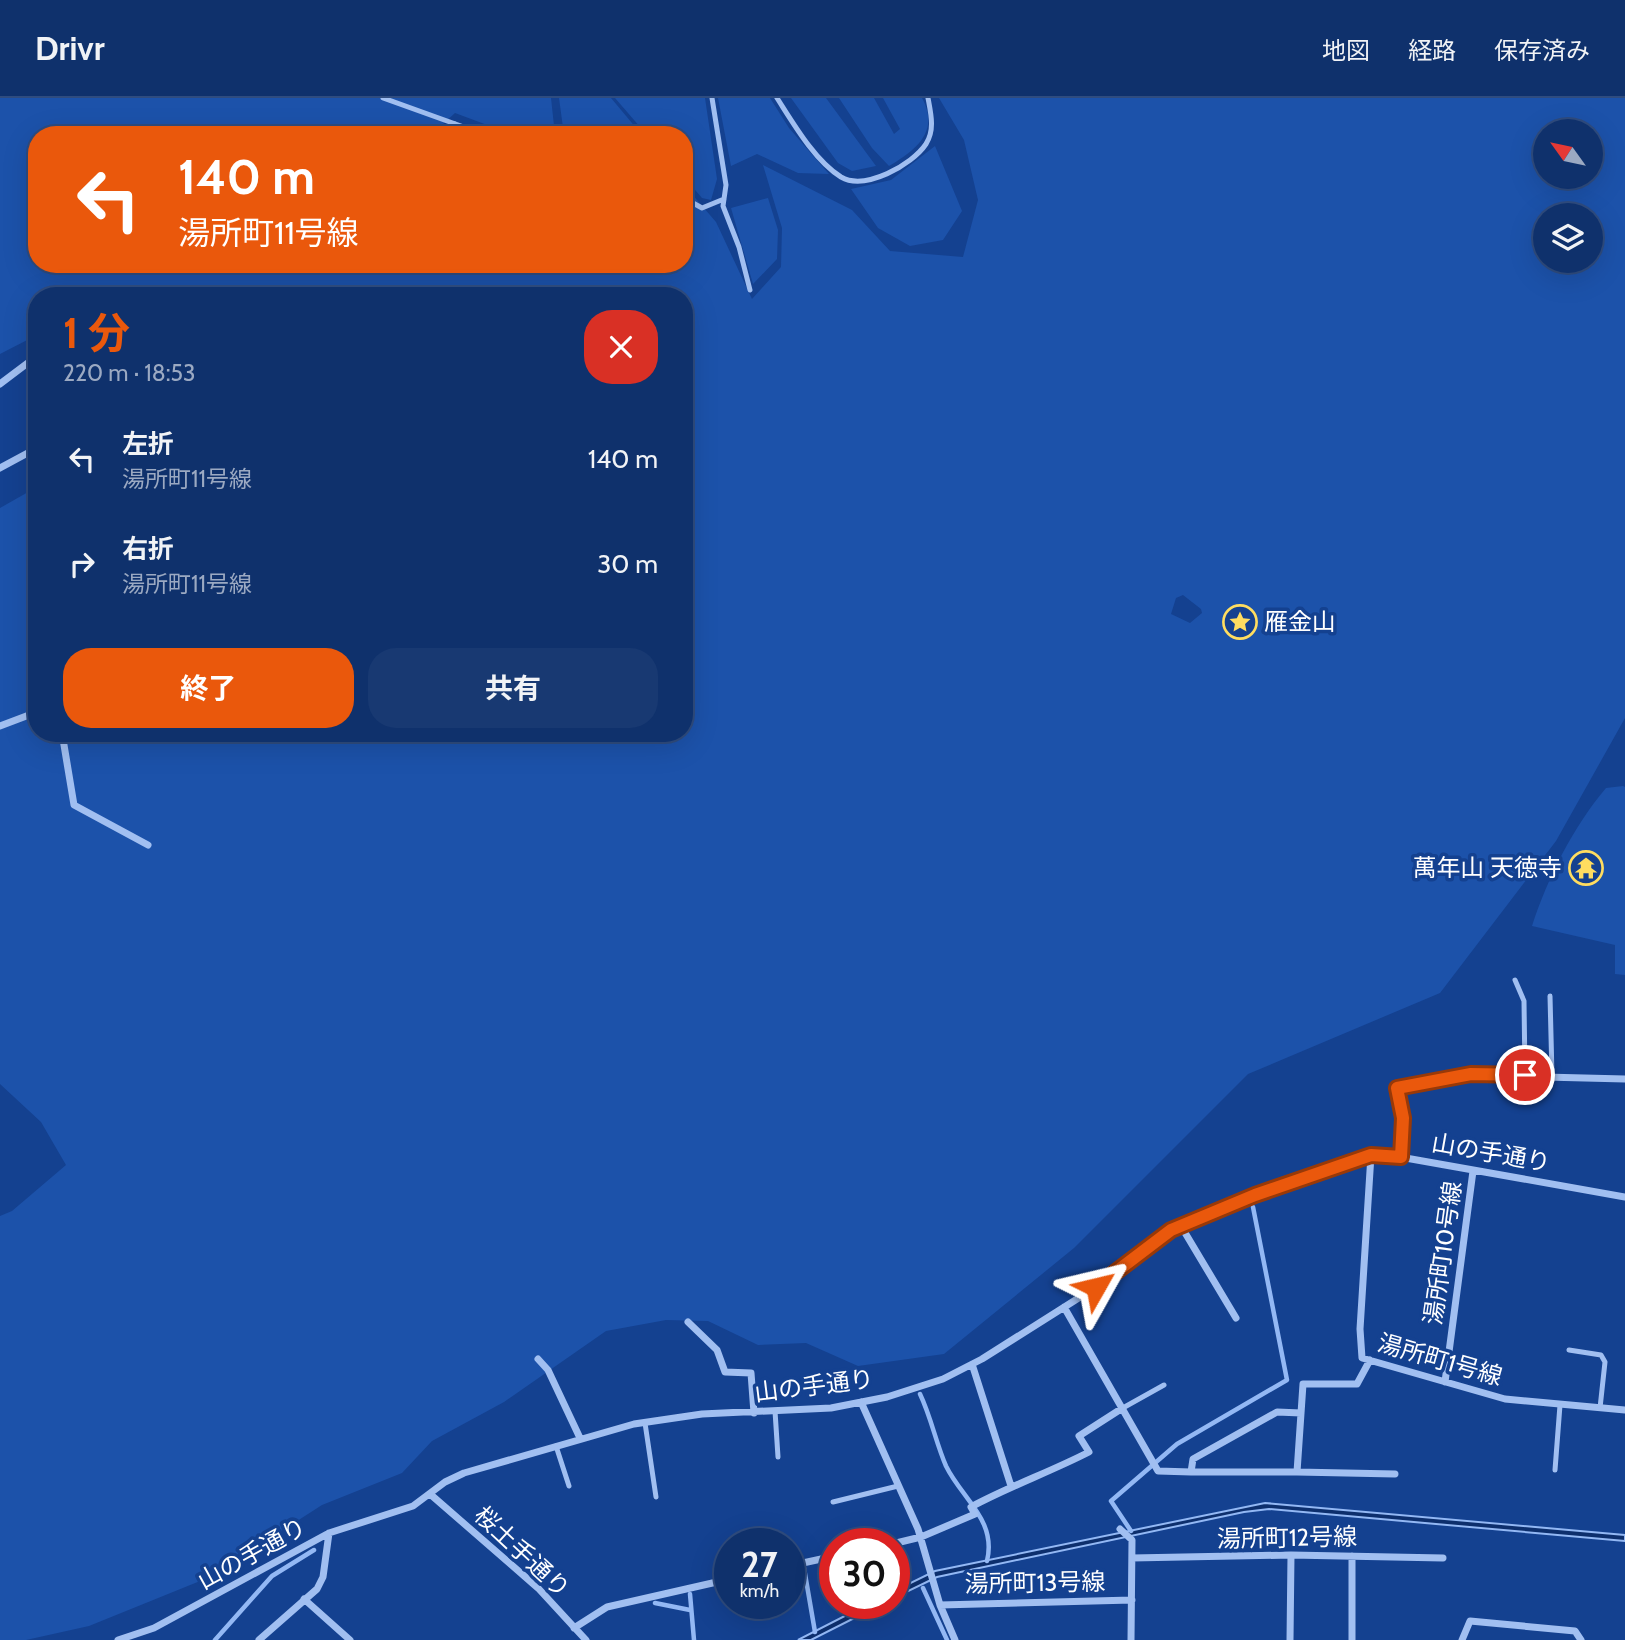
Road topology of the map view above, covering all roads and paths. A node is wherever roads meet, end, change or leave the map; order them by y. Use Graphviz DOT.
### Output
graph roads {
  1 [pos="383,98"];
  2 [pos="712,98"];
  3 [pos="777,98"];
  4 [pos="928,98"];
  5 [pos="454,123"];
  6 [pos="456,126"];
  7 [pos="462,126"];
  8 [pos="724,199"];
  9 [pos="693,203"];
  10 [pos="750,290"];
  11 [pos="28,363"];
  12 [pos="0,384"];
  13 [pos="28,453"];
  14 [pos="0,468"];
  15 [pos="28,715"];
  16 [pos="0,726"];
  17 [pos="64,742"];
  18 [pos="148,845"];
  19 [pos="1515,980"];
  20 [pos="1550,996"];
  21 [pos="1525,1075"];
  22 [pos="1552,1076"];
  23 [pos="1625,1079"];
  24 [pos="1371,1155"];
  25 [pos="1401,1157"];
  26 [pos="1473,1171"];
  27 [pos="1625,1198"];
  28 [pos="1181,1226"];
  29 [pos="1064,1307"];
  30 [pos="1236,1318"];
  31 [pos="688,1322"];
  32 [pos="1569,1350"];
  33 [pos="538,1359"];
  34 [pos="1370,1360"];
  35 [pos="972,1364"];
  36 [pos="1445,1382"];
  37 [pos="1164,1385"];
  38 [pos="861,1402"];
  39 [pos="1560,1405"];
  40 [pos="1600,1408"];
  41 [pos="1121,1409"];
  42 [pos="1625,1410"];
  43 [pos="775,1411"];
  44 [pos="754,1413"];
  45 [pos="1301,1413"];
  46 [pos="645,1423"];
  47 [pos="580,1438"];
  48 [pos="556,1445"];
  49 [pos="778,1457"];
  50 [pos="1555,1470"];
  51 [pos="1191,1472"];
  52 [pos="1297,1472"];
  53 [pos="1395,1474"];
  54 [pos="569,1486"];
  55 [pos="898,1486"];
  56 [pos="1011,1486"];
  57 [pos="430,1494"];
  58 [pos="656,1497"];
  59 [pos="833,1502"];
  60 [pos="1120,1529"];
  61 [pos="329,1533"];
  62 [pos="921,1537"];
  63 [pos="910,1540"];
  64 [pos="1291,1555"];
  65 [pos="1352,1556"];
  66 [pos="1132,1558"];
  67 [pos="1443,1558"];
  68 [pos="714,1583"];
  69 [pos="304,1599"];
  70 [pos="1132,1601"];
  71 [pos="940,1605"];
  72 [pos="573,1628"];
  73 [pos="118,1640"];
  74 [pos="258,1640"];
  75 [pos="350,1640"];
  76 [pos="586,1640"];
  77 [pos="956,1640"];
  78 [pos="1131,1640"];
  79 [pos="1290,1640"];
  80 [pos="1352,1640"];
  81 [pos="1462,1640"];
  82 [pos="1581,1640"];
  1 -- 5 [label="lane"];
  2 -- 8 [label="lane"];
  3 -- 4 [label="lane"];
  5 -- 6 [label="lane"];
  5 -- 7 [label="lane"];
  8 -- 9 [label="lane"];
  8 -- 10 [label="lane"];
  11 -- 12 [label="street"];
  13 -- 14 [label="street"];
  15 -- 16 [label="street"];
  17 -- 18 [label="street"];
  19 -- 21 [label="lane"];
  20 -- 22 [label="lane"];
  21 -- 22 [label="street"];
  21 -- 25 [label="street"];
  22 -- 23 [label="street"];
  24 -- 25 [label="street, 山の手通り"];
  24 -- 28 [label="street, 山の手通り"];
  24 -- 34 [label="street, 湯所町1号線"];
  25 -- 26 [label="street, 山の手通り"];
  26 -- 27 [label="street, 山の手通り"];
  26 -- 36 [label="street, 湯所町10号線"];
  28 -- 29 [label="street, 山の手通り"];
  28 -- 30 [label="street"];
  29 -- 35 [label="street, 山の手通り"];
  29 -- 41 [label="street"];
  31 -- 44 [label="street"];
  32 -- 40 [label="lane"];
  33 -- 47 [label="street"];
  34 -- 36 [label="street, 湯所町1号線"];
  34 -- 45 [label="street"];
  35 -- 38 [label="street, 山の手通り"];
  35 -- 56 [label="street"];
  36 -- 39 [label="street, 湯所町1号線"];
  37 -- 41 [label="lane"];
  38 -- 43 [label="street, 山の手通り"];
  38 -- 55 [label="street"];
  39 -- 40 [label="street, 湯所町1号線"];
  39 -- 50 [label="lane"];
  40 -- 42 [label="street, 湯所町1号線"];
  41 -- 51 [label="street"];
  41 -- 56 [label="street"];
  43 -- 44 [label="street, 山の手通り"];
  43 -- 49 [label="lane"];
  44 -- 46 [label="street, 山の手通り"];
  45 -- 51 [label="street"];
  45 -- 52 [label="street"];
  46 -- 47 [label="street, 山の手通り"];
  46 -- 58 [label="lane"];
  47 -- 48 [label="street, 山の手通り"];
  48 -- 54 [label="lane"];
  48 -- 57 [label="street, 山の手通り"];
  51 -- 52 [label="street"];
  52 -- 53 [label="street"];
  55 -- 59 [label="lane"];
  55 -- 62 [label="street"];
  56 -- 62 [label="street"];
  57 -- 61 [label="street, 山の手通り"];
  57 -- 72 [label="street, 桜土手通り"];
  60 -- 66 [label="street"];
  61 -- 69 [label="street"];
  61 -- 73 [label="street, 山の手通り"];
  62 -- 63 [label="street"];
  62 -- 71 [label="street"];
  64 -- 65 [label="street, 湯所町12号線"];
  64 -- 66 [label="street, 湯所町12号線"];
  64 -- 79 [label="street"];
  65 -- 67 [label="street, 湯所町12号線"];
  65 -- 80 [label="street"];
  66 -- 70 [label="street"];
  68 -- 72 [label="street"];
  69 -- 74 [label="street"];
  69 -- 75 [label="street"];
  70 -- 71 [label="street, 湯所町13号線"];
  70 -- 78 [label="street"];
  71 -- 77 [label="street"];
  72 -- 76 [label="street, 桜土手通り"];
  81 -- 82 [label="street"];
}
